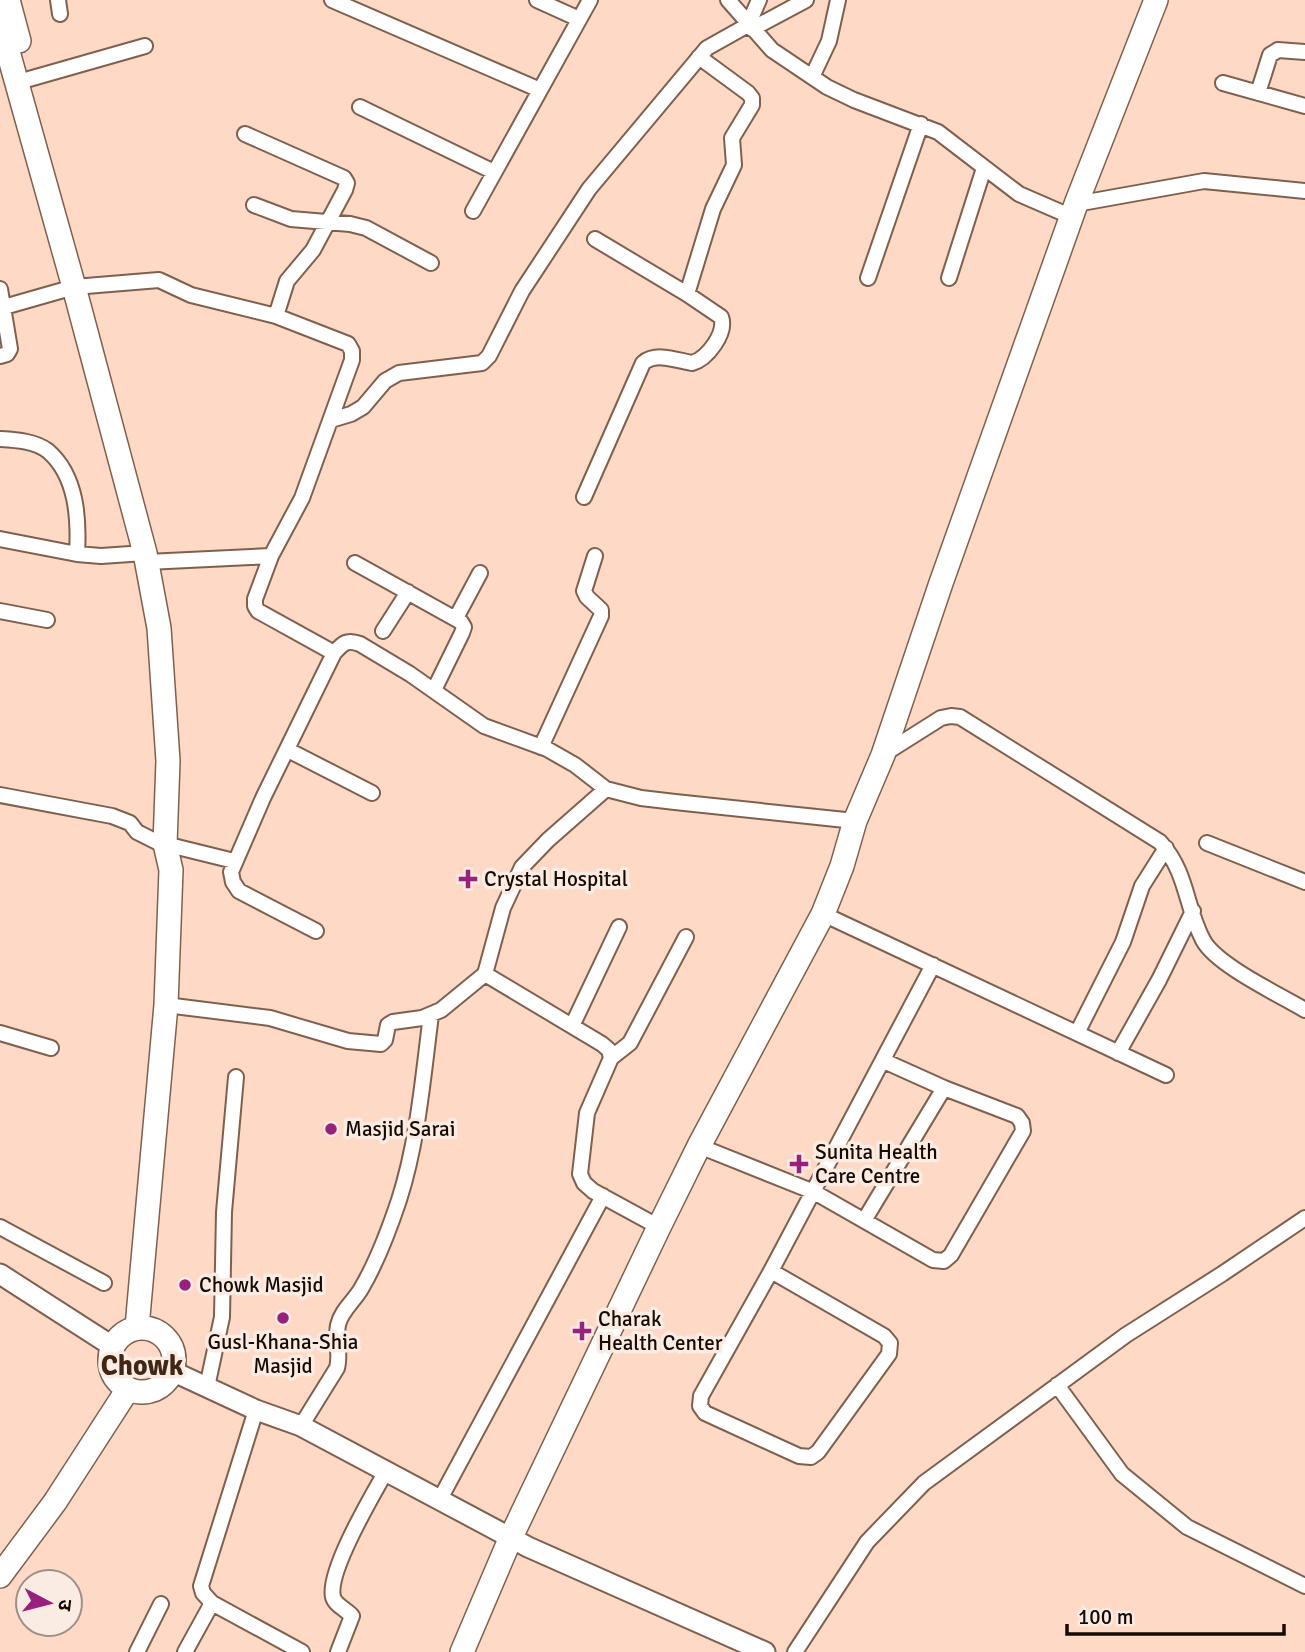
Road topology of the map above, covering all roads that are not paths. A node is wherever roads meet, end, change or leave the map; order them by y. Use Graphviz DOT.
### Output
graph roads {
  1 [pos="8,0"];
  2 [pos="332,0"];
  3 [pos="537,0"];
  4 [pos="590,0"];
  5 [pos="728,0"];
  6 [pos="760,0"];
  7 [pos="806,0"];
  8 [pos="838,0"];
  9 [pos="1156,0"];
  10 [pos="579,19"];
  11 [pos="0,23"];
  12 [pos="750,27"];
  13 [pos="145,46"];
  14 [pos="1305,52"];
  15 [pos="699,57"];
  16 [pos="17,76"];
  17 [pos="812,77"];
  18 [pos="1223,83"];
  19 [pos="540,90"];
  20 [pos="1258,93"];
  21 [pos="1305,106"];
  22 [pos="360,107"];
  23 [pos="921,124"];
  24 [pos="246,134"];
  25 [pos="984,168"];
  26 [pos="494,172"];
  27 [pos="1305,191"];
  28 [pos="254,205"];
  29 [pos="1074,210"];
  30 [pos="473,211"];
  31 [pos="328,222"];
  32 [pos="595,239"];
  33 [pos="431,263"];
  34 [pos="868,278"];
  35 [pos="949,278"];
  36 [pos="81,287"];
  37 [pos="0,289"];
  38 [pos="687,294"];
  39 [pos="4,307"];
  40 [pos="276,316"];
  41 [pos="0,356"];
  42 [pos="331,419"];
  43 [pos="0,439"];
  44 [pos="584,497"];
  45 [pos="0,539"];
  46 [pos="77,554"];
  47 [pos="271,555"];
  48 [pos="595,556"];
  49 [pos="151,558"];
  50 [pos="355,563"];
  51 [pos="480,573"];
  52 [pos="408,592"];
  53 [pos="0,611"];
  54 [pos="456,618"];
  55 [pos="47,620"];
  56 [pos="383,631"];
  57 [pos="334,653"];
  58 [pos="434,690"];
  59 [pos="541,747"];
  60 [pos="288,750"];
  61 [pos="883,755"];
  62 [pos="606,789"];
  63 [pos="372,793"];
  64 [pos="0,795"];
  65 [pos="855,821"];
  66 [pos="1207,843"];
  67 [pos="172,845"];
  68 [pos="1166,848"];
  69 [pos="234,861"];
  70 [pos="1305,881"];
  71 [pos="1193,911"];
  72 [pos="823,914"];
  73 [pos="619,927"];
  74 [pos="316,931"];
  75 [pos="685,937"];
  76 [pos="933,965"];
  77 [pos="485,974"];
  78 [pos="166,1005"];
  79 [pos="1305,1010"];
  80 [pos="431,1015"];
  81 [pos="572,1026"];
  82 [pos="0,1033"];
  83 [pos="1077,1033"];
  84 [pos="51,1048"];
  85 [pos="1118,1053"];
  86 [pos="611,1058"];
  87 [pos="884,1061"];
  88 [pos="1166,1075"];
  89 [pos="236,1077"];
  90 [pos="944,1088"];
  91 [pos="699,1146"];
  92 [pos="814,1192"];
  93 [pos="603,1196"];
  94 [pos="1305,1218"];
  95 [pos="865,1219"];
  96 [pos="0,1227"];
  97 [pos="659,1227"];
  98 [pos="771,1271"];
  99 [pos="0,1274"];
  100 [pos="104,1283"];
  101 [pos="137,1327"];
  102 [pos="112,1346"];
  103 [pos="172,1371"];
  104 [pos="1057,1385"];
  105 [pos="207,1387"];
  106 [pos="128,1389"];
  107 [pos="256,1410"];
  108 [pos="301,1426"];
  109 [pos="385,1473"];
  110 [pos="440,1499"];
  111 [pos="511,1537"];
  112 [pos="0,1576"];
  113 [pos="1305,1586"];
  114 [pos="212,1603"];
  115 [pos="161,1604"];
  116 [pos="137,1652"];
  117 [pos="185,1652"];
  118 [pos="302,1652"];
  119 [pos="338,1652"];
  120 [pos="462,1652"];
  121 [pos="765,1652"];
  122 [pos="796,1652"];
  1 -- 16 [label="main road"];
  2 -- 19 [label="street"];
  3 -- 10 [label="street"];
  4 -- 10 [label="street"];
  5 -- 12 [label="street"];
  6 -- 12 [label="street"];
  7 -- 12 [label="street"];
  8 -- 17 [label="street"];
  9 -- 29 [label="main road"];
  10 -- 19 [label="street"];
  11 -- 16 [label="main road"];
  12 -- 15 [label="street"];
  12 -- 17 [label="street"];
  13 -- 16 [label="street"];
  14 -- 20 [label="street"];
  15 -- 38 [label="street"];
  15 -- 42 [label="street"];
  16 -- 36 [label="main road"];
  17 -- 23 [label="street"];
  18 -- 20 [label="street"];
  19 -- 26 [label="street"];
  20 -- 21 [label="street"];
  22 -- 26 [label="street"];
  23 -- 25 [label="street"];
  23 -- 34 [label="street"];
  24 -- 31 [label="street"];
  25 -- 29 [label="street"];
  25 -- 35 [label="street"];
  26 -- 30 [label="street"];
  27 -- 29 [label="street"];
  28 -- 31 [label="street"];
  29 -- 61 [label="main road"];
  31 -- 33 [label="street"];
  31 -- 40 [label="street"];
  32 -- 38 [label="street"];
  36 -- 39 [label="street"];
  36 -- 40 [label="street"];
  36 -- 49 [label="main road"];
  37 -- 39 [label="street"];
  38 -- 44 [label="street"];
  39 -- 41 [label="street"];
  40 -- 42 [label="street"];
  42 -- 47 [label="street"];
  43 -- 46 [label="street"];
  45 -- 46 [label="street"];
  46 -- 49 [label="street"];
  47 -- 49 [label="street"];
  47 -- 57 [label="street"];
  48 -- 59 [label="street"];
  49 -- 67 [label="main road"];
  50 -- 52 [label="street"];
  51 -- 54 [label="street"];
  52 -- 54 [label="street"];
  52 -- 56 [label="street"];
  53 -- 55 [label="street"];
  54 -- 58 [label="street"];
  57 -- 58 [label="street"];
  57 -- 60 [label="street"];
  58 -- 59 [label="street"];
  59 -- 62 [label="street"];
  60 -- 63 [label="street"];
  60 -- 69 [label="street"];
  61 -- 65 [label="main road"];
  61 -- 68 [label="street"];
  62 -- 65 [label="street"];
  62 -- 77 [label="street"];
  64 -- 67 [label="street"];
  65 -- 72 [label="main road"];
  66 -- 70 [label="street"];
  67 -- 69 [label="street"];
  67 -- 78 [label="main road"];
  68 -- 71 [label="street"];
  68 -- 83 [label="street"];
  69 -- 74 [label="street"];
  71 -- 79 [label="street"];
  71 -- 85 [label="street"];
  72 -- 76 [label="street"];
  72 -- 91 [label="main road"];
  73 -- 81 [label="street"];
  75 -- 86 [label="street"];
  76 -- 83 [label="street"];
  76 -- 87 [label="street"];
  77 -- 80 [label="street"];
  77 -- 81 [label="street"];
  78 -- 80 [label="street"];
  78 -- 101 [label="main road"];
  80 -- 108 [label="street"];
  81 -- 86 [label="street"];
  82 -- 84 [label="street"];
  83 -- 85 [label="street"];
  85 -- 88 [label="street"];
  86 -- 93 [label="street"];
  87 -- 90 [label="street"];
  87 -- 92 [label="street"];
  89 -- 105 [label="street"];
  90 -- 95 [label="street"];
  90 -- 95 [label="street"];
  91 -- 92 [label="street"];
  91 -- 97 [label="main road"];
  92 -- 95 [label="street"];
  92 -- 98 [label="street"];
  93 -- 97 [label="street"];
  93 -- 110 [label="street"];
  94 -- 104 [label="street"];
  96 -- 100 [label="street"];
  97 -- 111 [label="main road"];
  98 -- 98 [label="street"];
  99 -- 102 [label="street"];
  101 -- 102 [label="main road"];
  101 -- 103 [label="main road"];
  102 -- 106 [label="main road"];
  103 -- 105 [label="street"];
  103 -- 106 [label="main road"];
  104 -- 113 [label="street"];
  104 -- 122 [label="street"];
  105 -- 107 [label="street"];
  106 -- 112 [label="main road"];
  107 -- 108 [label="street"];
  107 -- 114 [label="street"];
  108 -- 109 [label="street"];
  109 -- 110 [label="street"];
  109 -- 119 [label="street"];
  110 -- 111 [label="street"];
  111 -- 120 [label="main road"];
  111 -- 121 [label="street"];
  114 -- 117 [label="street"];
  114 -- 118 [label="street"];
  115 -- 116 [label="street"];
}
